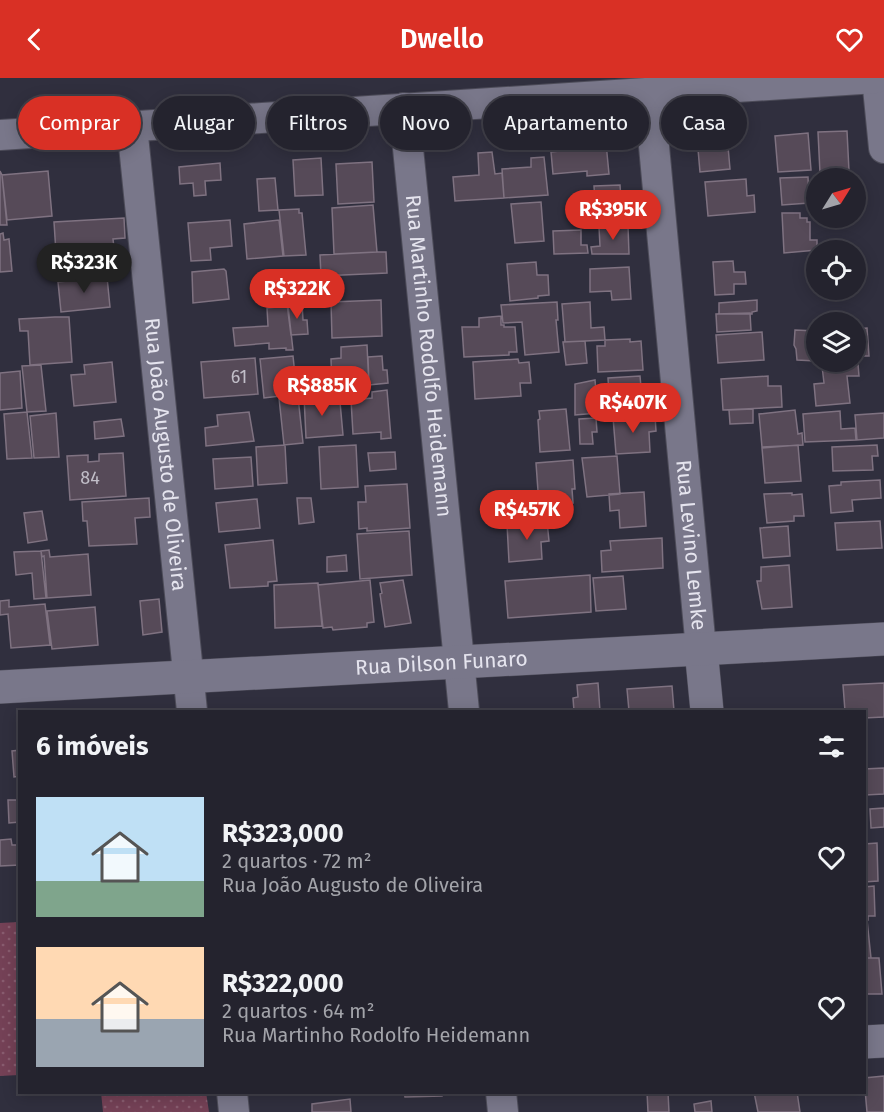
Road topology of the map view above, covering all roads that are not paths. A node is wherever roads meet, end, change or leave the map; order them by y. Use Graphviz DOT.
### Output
graph roads {
  1 [pos="877,78"];
  2 [pos="649,93"];
  3 [pos="471,104"];
  4 [pos="380,110"];
  5 [pos="141,125"];
  6 [pos="18,134"];
  7 [pos="0,135"];
  8 [pos="884,148"];
  9 [pos="134,150"];
  10 [pos="408,150"];
  11 [pos="884,639"];
  12 [pos="701,649"];
  13 [pos="459,662"];
  14 [pos="189,676"];
  15 [pos="0,687"];
  16 [pos="192,710"];
  17 [pos="464,710"];
  18 [pos="707,710"];
  19 [pos="884,1041"];
  20 [pos="866,1042"];
  21 [pos="232,1094"];
  22 [pos="501,1094"];
  23 [pos="234,1112"];
  24 [pos="503,1112"];
  1 -- 2 [label="street"];
  1 -- 8 [label="street"];
  2 -- 3 [label="street"];
  2 -- 12 [label="street, Rua Levino Lemke"];
  4 -- 5 [label="street"];
  6 -- 7 [label="street"];
  9 -- 14 [label="street, Rua João Augusto de Oliveira"];
  10 -- 13 [label="street, Rua Martinho Rodolfo Heidemann"];
  11 -- 12 [label="street, Rua Dilson Funaro"];
  12 -- 13 [label="street, Rua Dilson Funaro"];
  12 -- 18 [label="street, Rua Levino Lemke"];
  13 -- 14 [label="street, Rua Dilson Funaro"];
  13 -- 17 [label="street, Rua Martinho Rodolfo Heidemann"];
  14 -- 15 [label="street, Rua Dilson Funaro"];
  14 -- 16 [label="street, Rua João Augusto de Oliveira"];
  19 -- 20 [label="street"];
  21 -- 23 [label="street"];
  22 -- 24 [label="street"];
}
